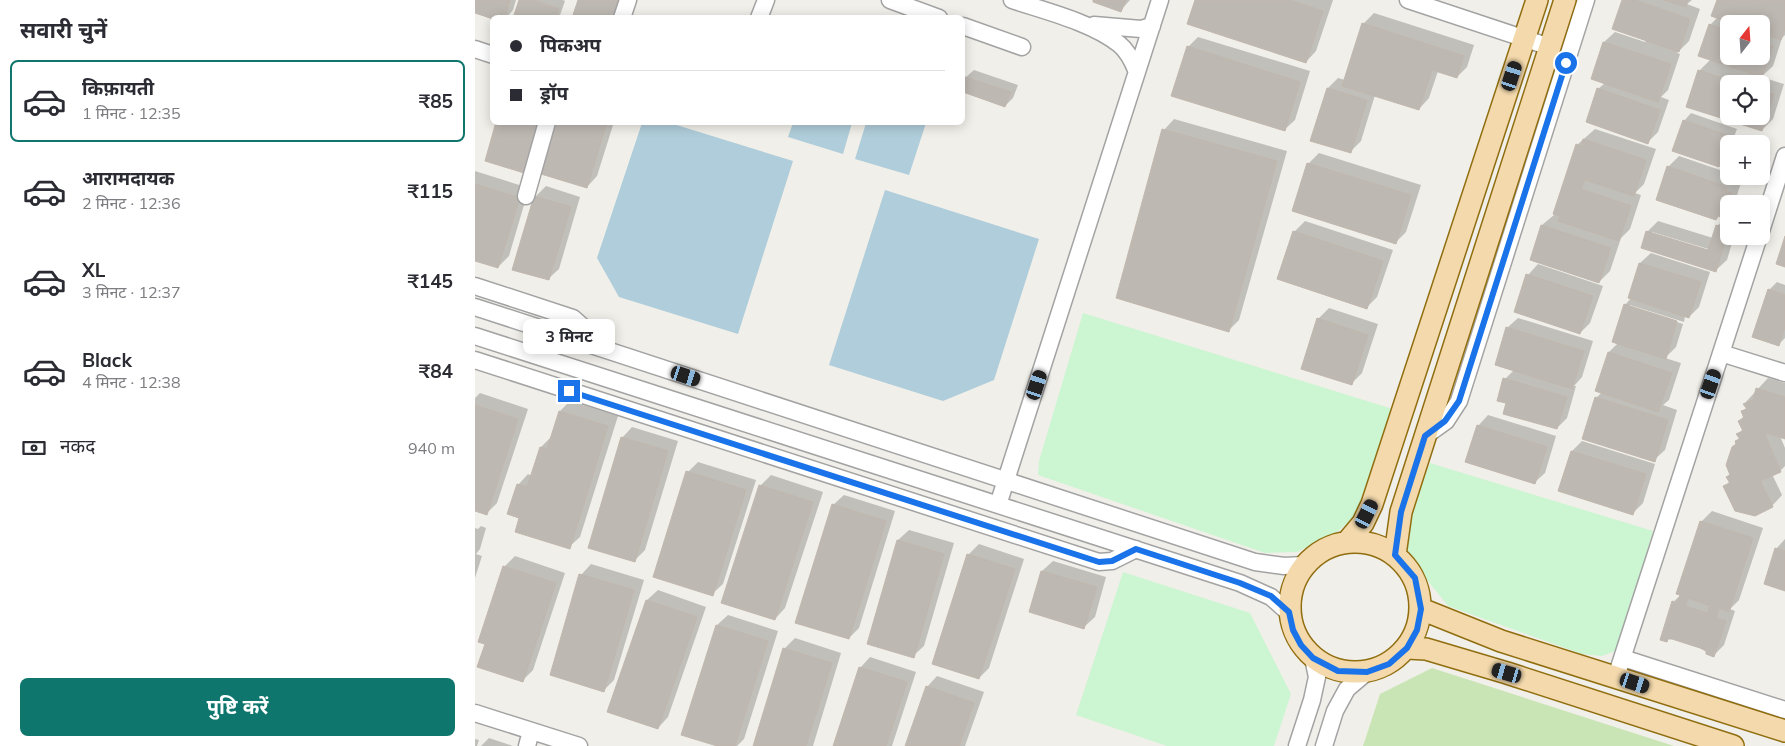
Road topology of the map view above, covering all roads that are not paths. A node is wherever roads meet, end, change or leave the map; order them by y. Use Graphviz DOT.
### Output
graph roads {
  1 [pos="628,0"];
  2 [pos="766,0"];
  3 [pos="890,0"];
  4 [pos="1160,0"];
  5 [pos="1408,0"];
  6 [pos="1537,0"];
  7 [pos="1565,0"];
  8 [pos="1586,0"];
  9 [pos="1017,1"];
  10 [pos="623,15"];
  11 [pos="760,15"];
  12 [pos="931,15"];
  13 [pos="1084,25"];
  14 [pos="1152,26"];
  15 [pos="965,27"];
  16 [pos="1525,38"];
  17 [pos="1022,47"];
  18 [pos="1550,47"];
  19 [pos="475,49"];
  20 [pos="490,53"];
  21 [pos="1137,72"];
  22 [pos="546,125"];
  23 [pos="1785,156"];
  24 [pos="1781,187"];
  25 [pos="525,196"];
  26 [pos="1770,211"];
  27 [pos="1756,245"];
  28 [pos="475,286"];
  29 [pos="475,307"];
  30 [pos="475,336"];
  31 [pos="592,345"];
  32 [pos="1721,353"];
  33 [pos="475,360"];
  34 [pos="1785,373"];
  35 [pos="1425,436"];
  36 [pos="1006,480"];
  37 [pos="998,505"];
  38 [pos="1347,542"];
  39 [pos="1136,549"];
  40 [pos="1395,555"];
  41 [pos="1304,565"];
  42 [pos="1421,609"];
  43 [pos="1289,612"];
  44 [pos="1407,648"];
  45 [pos="1313,658"];
  46 [pos="1619,667"];
  47 [pos="1367,672"];
  48 [pos="1785,710"];
  49 [pos="475,713"];
  50 [pos="1785,731"];
  51 [pos="529,738"];
  52 [pos="579,746"];
  53 [pos="1297,746"];
  54 [pos="1324,746"];
  55 [pos="1730,746"];
  1 -- 10 [label="street"];
  2 -- 11 [label="street"];
  3 -- 12 [label="street"];
  4 -- 14 [label="street"];
  5 -- 16 [label="street"];
  6 -- 16 [label="main road"];
  7 -- 18 [label="main road"];
  8 -- 35 [label="street"];
  9 -- 13 [label="street"];
  13 -- 14 [label="street"];
  13 -- 21 [label="street"];
  14 -- 21 [label="street"];
  15 -- 17 [label="street"];
  16 -- 18 [label="street"];
  16 -- 38 [label="main road"];
  18 -- 35 [label="main road"];
  19 -- 20 [label="street"];
  21 -- 36 [label="street"];
  22 -- 25 [label="street"];
  23 -- 24 [label="street"];
  24 -- 26 [label="street"];
  27 -- 32 [label="street"];
  28 -- 31 [label="street"];
  29 -- 31 [label="street"];
  30 -- 37 [label="street"];
  31 -- 36 [label="street"];
  32 -- 34 [label="street"];
  32 -- 46 [label="street"];
  33 -- 39 [label="street"];
  35 -- 40 [label="main road"];
  36 -- 37 [label="street"];
  36 -- 41 [label="street"];
  37 -- 39 [label="street"];
  38 -- 40 [label="main road"];
  38 -- 41 [label="main road"];
  39 -- 43 [label="street"];
  40 -- 42 [label="main road"];
  41 -- 43 [label="main road"];
  42 -- 44 [label="main road"];
  42 -- 46 [label="main road"];
  43 -- 45 [label="main road"];
  44 -- 47 [label="main road"];
  44 -- 55 [label="main road"];
  45 -- 47 [label="main road"];
  45 -- 53 [label="street"];
  46 -- 48 [label="street"];
  46 -- 50 [label="main road"];
  47 -- 54 [label="street"];
  49 -- 51 [label="street"];
  51 -- 52 [label="street"];
}
